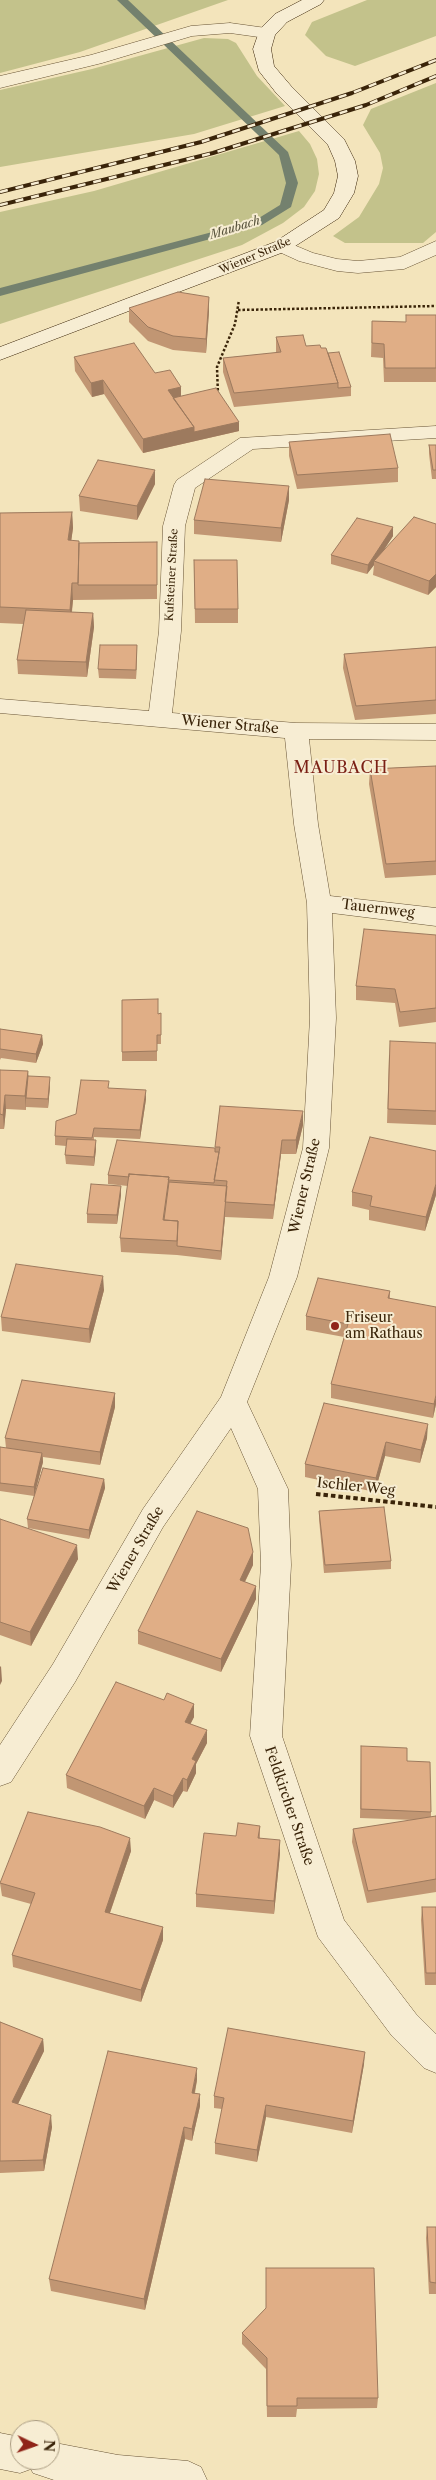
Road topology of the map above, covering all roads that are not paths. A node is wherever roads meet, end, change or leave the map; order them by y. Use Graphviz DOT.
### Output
graph roads {
  1 [pos="315,0"];
  2 [pos="266,33"];
  3 [pos="0,82"];
  4 [pos="282,246"];
  5 [pos="436,247"];
  6 [pos="0,354"];
  7 [pos="436,432"];
  8 [pos="0,706"];
  9 [pos="159,719"];
  10 [pos="296,730"];
  11 [pos="436,732"];
  12 [pos="320,903"];
  13 [pos="436,917"];
  14 [pos="233,1402"];
  15 [pos="0,1772"];
  16 [pos="436,2057"];
  17 [pos="60,2463"];
  18 [pos="188,2480"];
  1 -- 2 [label="street"];
  2 -- 3 [label="street"];
  2 -- 4 [label="street, Wiener Straße"];
  4 -- 5 [label="street"];
  4 -- 6 [label="street, Wiener Straße"];
  7 -- 9 [label="street, Kufsteiner Straße"];
  8 -- 9 [label="street, Wiener Straße"];
  9 -- 10 [label="street, Wiener Straße"];
  10 -- 11 [label="street"];
  10 -- 12 [label="street, Wiener Straße"];
  12 -- 13 [label="street, Tauernweg"];
  12 -- 14 [label="street, Wiener Straße"];
  14 -- 15 [label="street, Wiener Straße"];
  14 -- 16 [label="street, Feldkircher Straße"];
  17 -- 18 [label="street"];
}
